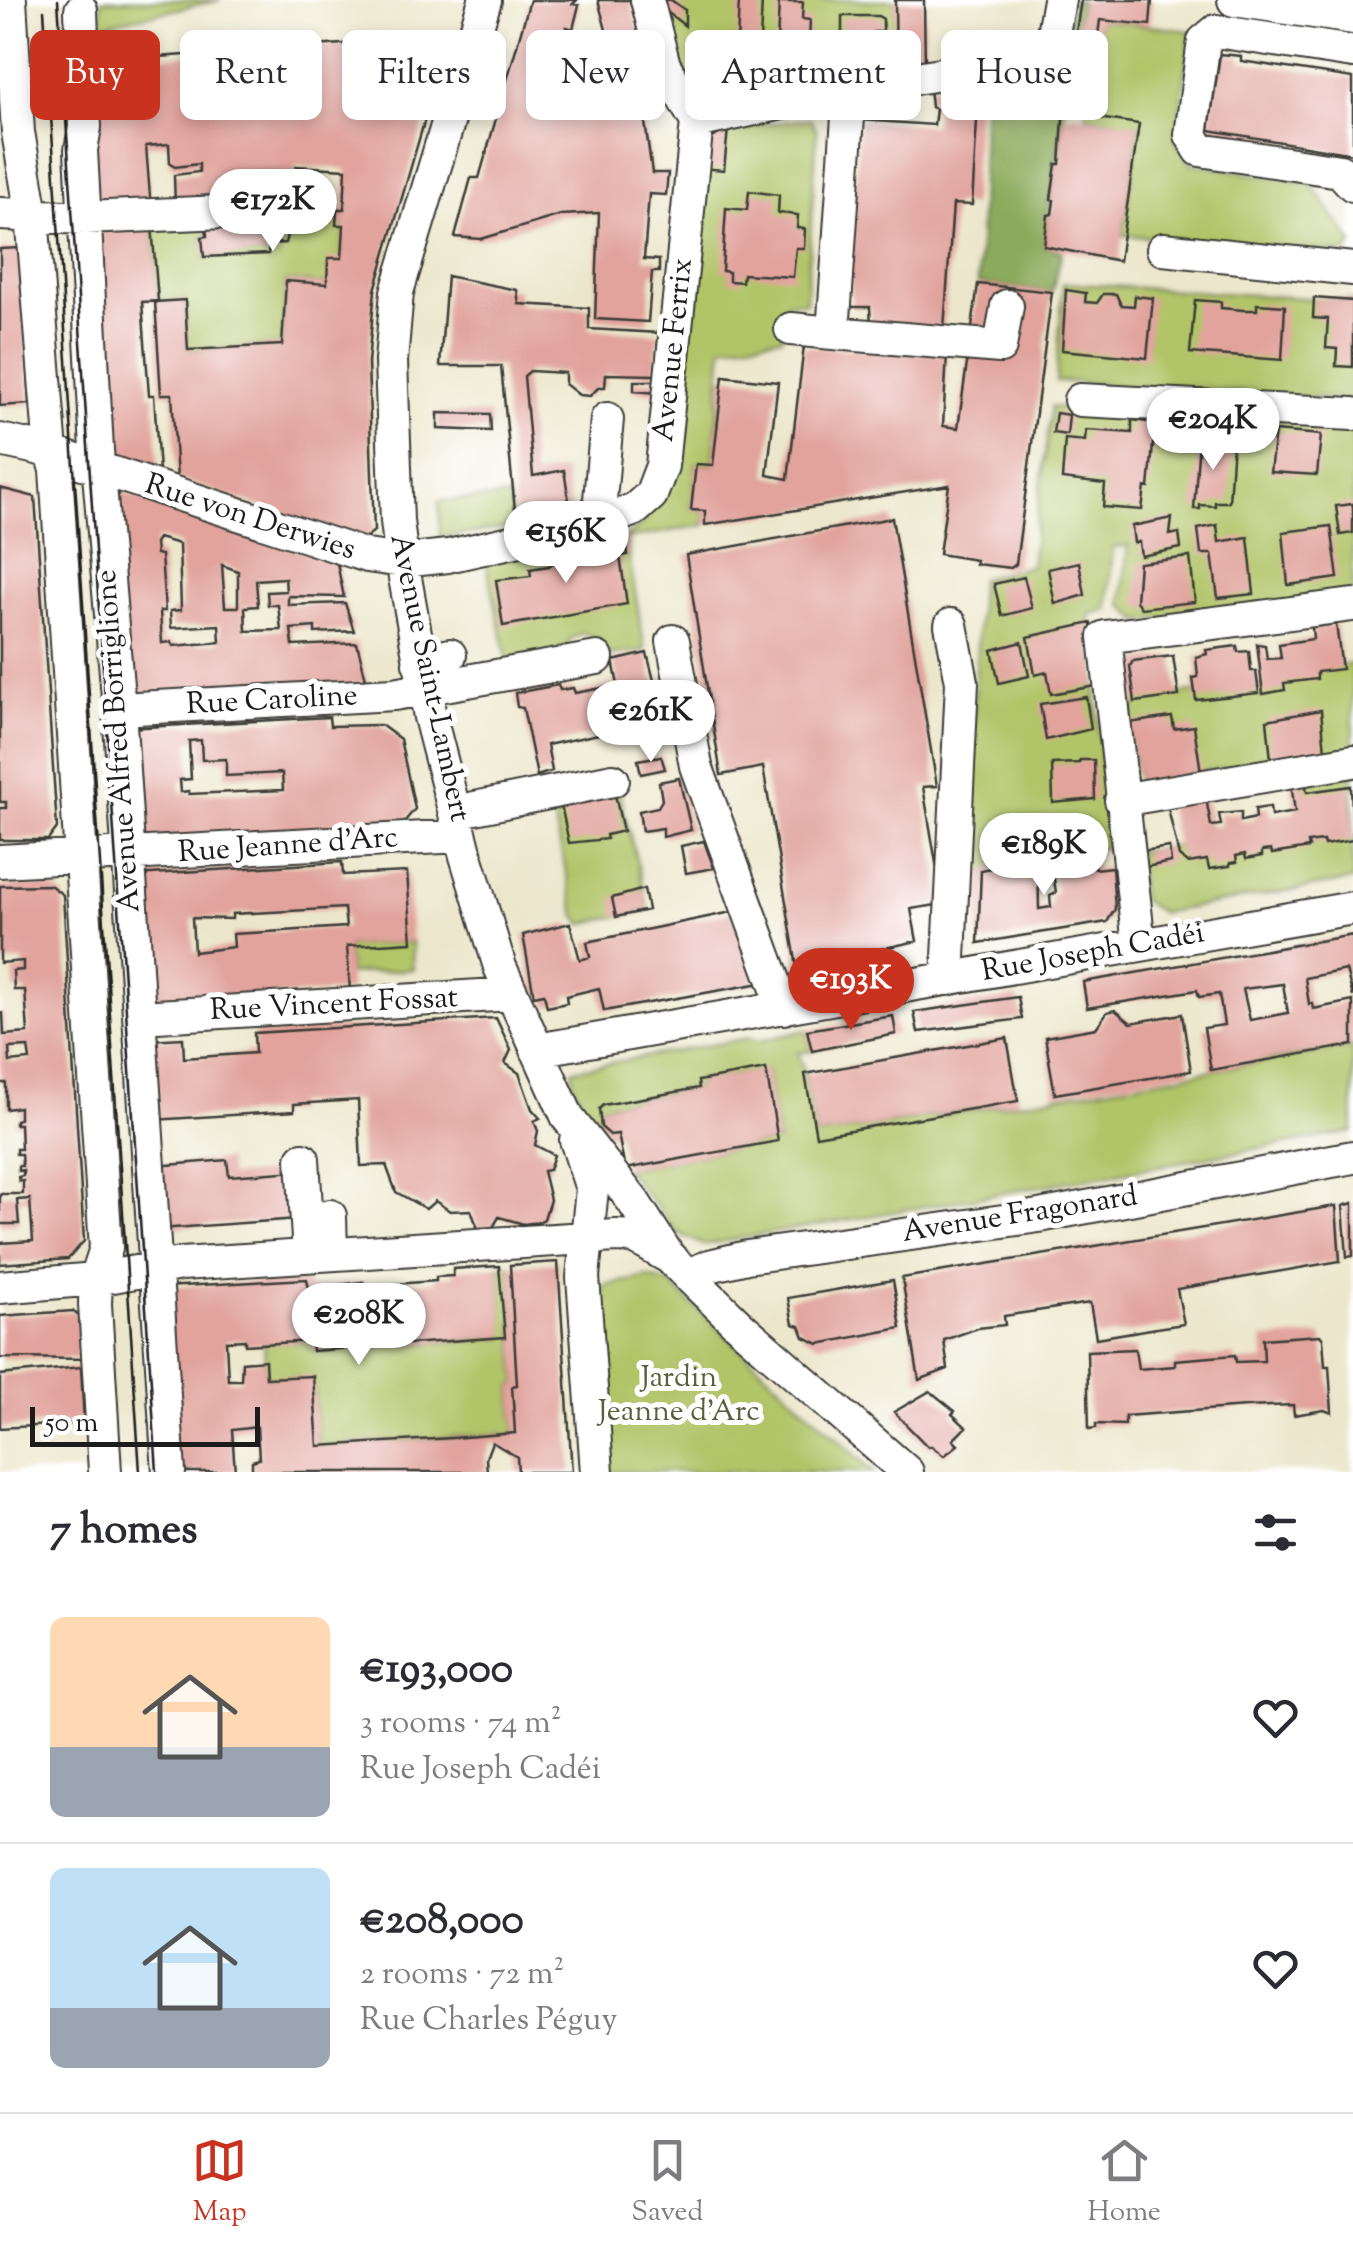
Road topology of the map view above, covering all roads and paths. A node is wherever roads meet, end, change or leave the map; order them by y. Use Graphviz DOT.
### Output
graph roads {
  1 [pos="10,0"];
  2 [pos="486,0"];
  3 [pos="647,0"];
  4 [pos="1059,0"];
  5 [pos="1234,0"];
  6 [pos="82,10"];
  7 [pos="1353,18"];
  8 [pos="1353,52"];
  9 [pos="921,78"];
  10 [pos="706,120"];
  11 [pos="848,120"];
  12 [pos="697,122"];
  13 [pos="1353,185"];
  14 [pos="316,208"];
  15 [pos="43,216"];
  16 [pos="1163,248"];
  17 [pos="1353,269"];
  18 [pos="1006,306"];
  19 [pos="791,330"];
  20 [pos="833,334"];
  21 [pos="1080,400"];
  22 [pos="1353,414"];
  23 [pos="607,419"];
  24 [pos="0,440"];
  25 [pos="51,453"];
  26 [pos="100,469"];
  27 [pos="604,521"];
  28 [pos="402,561"];
  29 [pos="1353,605"];
  30 [pos="951,626"];
  31 [pos="673,641"];
  32 [pos="597,658"];
  33 [pos="431,669"];
  34 [pos="119,709"];
  35 [pos="1353,761"];
  36 [pos="612,780"];
  37 [pos="1121,800"];
  38 [pos="465,820"];
  39 [pos="120,856"];
  40 [pos="82,858"];
  41 [pos="0,861"];
  42 [pos="1353,908"];
  43 [pos="1140,945"];
  44 [pos="948,979"];
  45 [pos="512,994"];
  46 [pos="784,1008"];
  47 [pos="157,1016"];
  48 [pos="537,1050"];
  49 [pos="568,1118"];
  50 [pos="1353,1158"];
  51 [pos="304,1159"];
  52 [pos="330,1216"];
  53 [pos="588,1238"];
  54 [pos="320,1254"];
  55 [pos="678,1266"];
  56 [pos="149,1269"];
  57 [pos="96,1279"];
  58 [pos="0,1288"];
  59 [pos="105,1472"];
  60 [pos="170,1472"];
  61 [pos="597,1472"];
  62 [pos="906,1472"];
  1 -- 15 [label="street, Avenue Alfred Borriglione"];
  2 -- 28 [label="street, Avenue Saint-Lambert"];
  3 -- 12 [label="street"];
  4 -- 9 [label="street"];
  5 -- 7 [label="street"];
  6 -- 15 [label="street, Avenue Alfred Borriglione"];
  8 -- 13 [label="street"];
  10 -- 12 [label="street"];
  11 -- 20 [label="street"];
  12 -- 27 [label="street, Avenue Ferrix"];
  14 -- 15 [label="street"];
  15 -- 25 [label="street, Avenue Alfred Borriglione"];
  15 -- 26 [label="street, Avenue Alfred Borriglione"];
  16 -- 17 [label="street"];
  18 -- 20 [label="street"];
  19 -- 20 [label="street"];
  21 -- 22 [label="street"];
  23 -- 27 [label="street"];
  24 -- 25 [label="street, Rue von Derwies"];
  25 -- 26 [label="street, Rue von Derwies"];
  25 -- 40 [label="street, Avenue Alfred Borriglione"];
  26 -- 28 [label="street, Rue von Derwies"];
  26 -- 34 [label="street, Avenue Alfred Borriglione"];
  27 -- 28 [label="street, Avenue Ferrix"];
  28 -- 33 [label="street, Avenue Saint-Lambert"];
  29 -- 37 [label="street"];
  30 -- 44 [label="street"];
  31 -- 46 [label="street"];
  32 -- 33 [label="street, Rue Caroline"];
  33 -- 34 [label="street, Rue Caroline"];
  33 -- 38 [label="street, Avenue Saint-Lambert"];
  34 -- 39 [label="street, Avenue Alfred Borriglione"];
  35 -- 37 [label="street"];
  36 -- 38 [label="street, Rue Jeanne d'Arc"];
  37 -- 43 [label="street"];
  38 -- 39 [label="street, Rue Jeanne d'Arc"];
  38 -- 45 [label="street, Avenue Saint-Lambert"];
  39 -- 40 [label="street, Rue Jeanne d'Arc"];
  39 -- 56 [label="street, Avenue Alfred Borriglione"];
  40 -- 41 [label="street, Rue Jeanne d'Arc"];
  40 -- 57 [label="street, Avenue Alfred Borriglione"];
  42 -- 43 [label="street, Rue Joseph Cadéi"];
  43 -- 44 [label="street, Rue Joseph Cadéi"];
  44 -- 46 [label="street, Rue Joseph Cadéi"];
  45 -- 47 [label="street, Rue Vincent Fossat"];
  45 -- 48 [label="street, Avenue Saint-Lambert"];
  46 -- 48 [label="street, Rue Joseph Cadéi"];
  48 -- 49 [label="street, Avenue Saint-Lambert"];
  49 -- 53 [label="street"];
  49 -- 55 [label="street, Avenue Saint-Lambert"];
  50 -- 55 [label="street, Avenue Fragonard"];
  51 -- 54 [label="street"];
  52 -- 54 [label="street"];
  53 -- 54 [label="street, Avenue Saint-Lambert"];
  53 -- 55 [label="street, Avenue Saint-Lambert"];
  53 -- 61 [label="street"];
  54 -- 56 [label="street, Avenue Saint-Lambert"];
  55 -- 62 [label="street, Avenue Saint-Lambert"];
  56 -- 57 [label="street, Avenue Saint-Lambert"];
  56 -- 60 [label="street, Avenue Alfred Borriglione"];
  57 -- 58 [label="street, Avenue Saint-Lambert"];
  57 -- 59 [label="street, Avenue Alfred Borriglione"];
}
